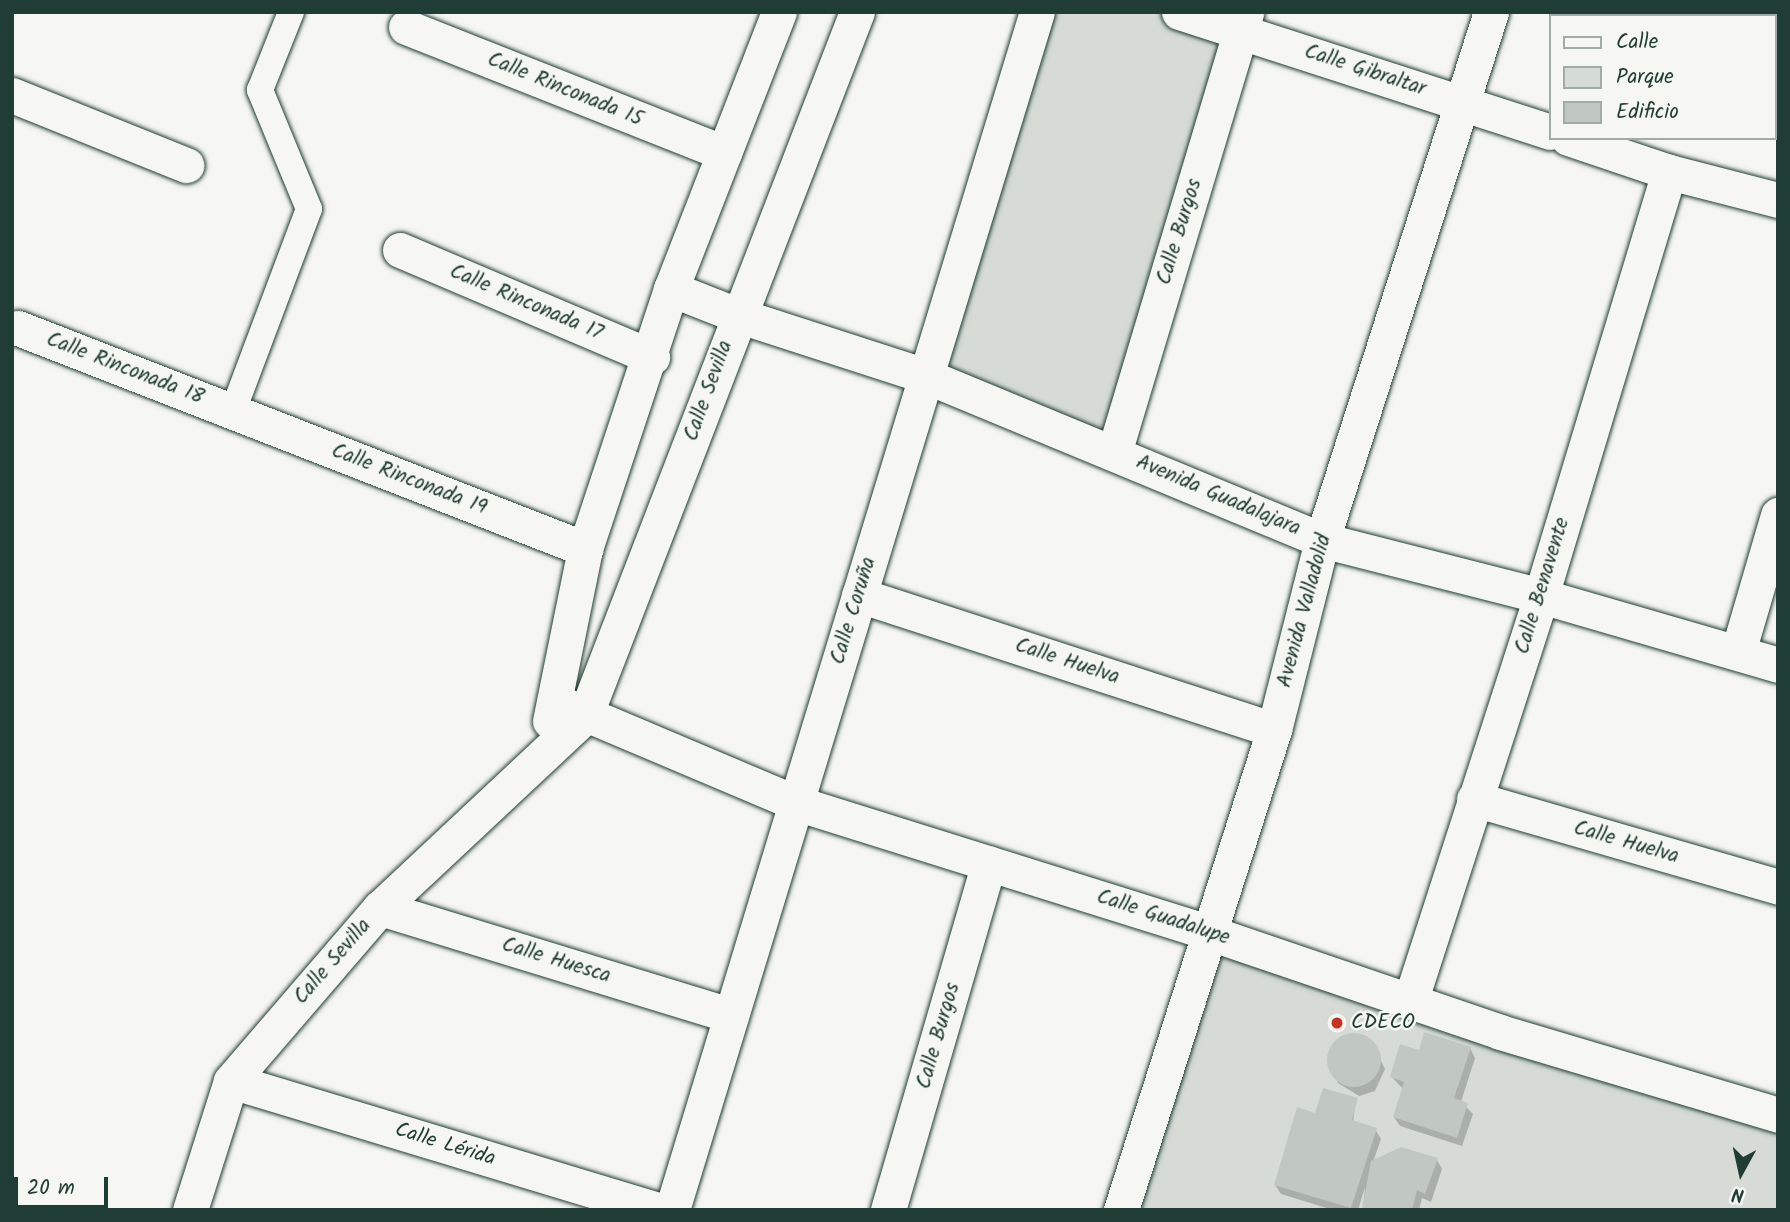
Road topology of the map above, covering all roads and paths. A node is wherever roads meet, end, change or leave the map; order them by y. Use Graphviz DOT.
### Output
graph roads {
  1 [pos="291,12"];
  2 [pos="779,12"];
  3 [pos="857,12"];
  4 [pos="1037,12"];
  5 [pos="1179,12"];
  6 [pos="1491,12"];
  7 [pos="1243,21"];
  8 [pos="407,27"];
  9 [pos="12,95"];
  10 [pos="1464,104"];
  11 [pos="1548,131"];
  12 [pos="1574,140"];
  13 [pos="724,153"];
  14 [pos="186,165"];
  15 [pos="1670,172"];
  16 [pos="1778,200"];
  17 [pos="400,250"];
  18 [pos="671,289"];
  19 [pos="737,315"];
  20 [pos="18,328"];
  21 [pos="652,357"];
  22 [pos="926,376"];
  23 [pos="233,411"];
  24 [pos="1114,453"];
  25 [pos="1778,515"];
  26 [pos="1322,540"];
  27 [pos="585,549"];
  28 [pos="859,595"];
  29 [pos="1541,596"];
  30 [pos="1738,652"];
  31 [pos="1778,665"];
  32 [pos="570,708"];
  33 [pos="1274,730"];
  34 [pos="1474,799"];
  35 [pos="796,803"];
  36 [pos="989,863"];
  37 [pos="1778,887"];
  38 [pos="380,908"];
  39 [pos="1210,933"];
  40 [pos="1411,999"];
  41 [pos="731,1015"];
  42 [pos="231,1081"];
  43 [pos="1778,1115"];
  44 [pos="190,1210"];
  45 [pos="659,1210"];
  46 [pos="672,1210"];
  47 [pos="888,1210"];
  48 [pos="1121,1210"];
  1 -- 23 [label="street"];
  2 -- 13 [label="street"];
  3 -- 19 [label="street, Calle Sevilla"];
  4 -- 22 [label="street, Calle Coruña"];
  5 -- 7 [label="street, Calle Gibraltar"];
  6 -- 10 [label="street, Avenida Valladolid"];
  7 -- 10 [label="street, Calle Gibraltar"];
  7 -- 24 [label="street, Calle Burgos"];
  8 -- 13 [label="street, Calle Rinconada 15"];
  9 -- 14 [label="street"];
  10 -- 11 [label="street, Calle Gibraltar"];
  10 -- 26 [label="street, Avenida Valladolid"];
  12 -- 15 [label="street"];
  13 -- 18 [label="street"];
  15 -- 16 [label="street"];
  15 -- 29 [label="street, Calle Benavente"];
  17 -- 21 [label="street, Calle Rinconada 17"];
  18 -- 19 [label="street, Avenida Guadalajara"];
  18 -- 21 [label="street"];
  19 -- 22 [label="street, Avenida Guadalajara"];
  19 -- 32 [label="street, Calle Sevilla"];
  20 -- 23 [label="street, Calle Rinconada 18"];
  21 -- 27 [label="street"];
  22 -- 24 [label="street, Avenida Guadalajara"];
  22 -- 28 [label="street, Calle Coruña"];
  23 -- 27 [label="street, Calle Rinconada 19"];
  24 -- 26 [label="street, Avenida Guadalajara"];
  25 -- 30 [label="street"];
  26 -- 29 [label="street, Avenida Guadalajara"];
  26 -- 33 [label="street, Avenida Valladolid"];
  27 -- 32 [label="street"];
  28 -- 33 [label="street, Calle Huelva"];
  28 -- 35 [label="street, Calle Coruña"];
  29 -- 30 [label="street, Avenida Guadalajara"];
  29 -- 34 [label="street, Calle Benavente"];
  30 -- 31 [label="street, Avenida Guadalajara"];
  32 -- 35 [label="street, Calle Guadalupe"];
  32 -- 38 [label="street, Calle Sevilla"];
  33 -- 39 [label="street, Avenida Valladolid"];
  34 -- 37 [label="street, Calle Huelva"];
  34 -- 40 [label="street, Calle Benavente"];
  35 -- 36 [label="street, Calle Guadalupe"];
  35 -- 41 [label="street, Calle Coruña"];
  36 -- 39 [label="street, Calle Guadalupe"];
  36 -- 47 [label="street, Calle Burgos"];
  38 -- 41 [label="street, Calle Huesca"];
  38 -- 42 [label="street, Calle Sevilla"];
  39 -- 40 [label="street, Calle Guadalupe"];
  39 -- 48 [label="street, Avenida Valladolid"];
  40 -- 43 [label="street, Calle Guadalupe"];
  41 -- 46 [label="street, Calle Coruña"];
  42 -- 44 [label="street, Calle Sevilla"];
  42 -- 45 [label="street, Calle Lérida"];
}
